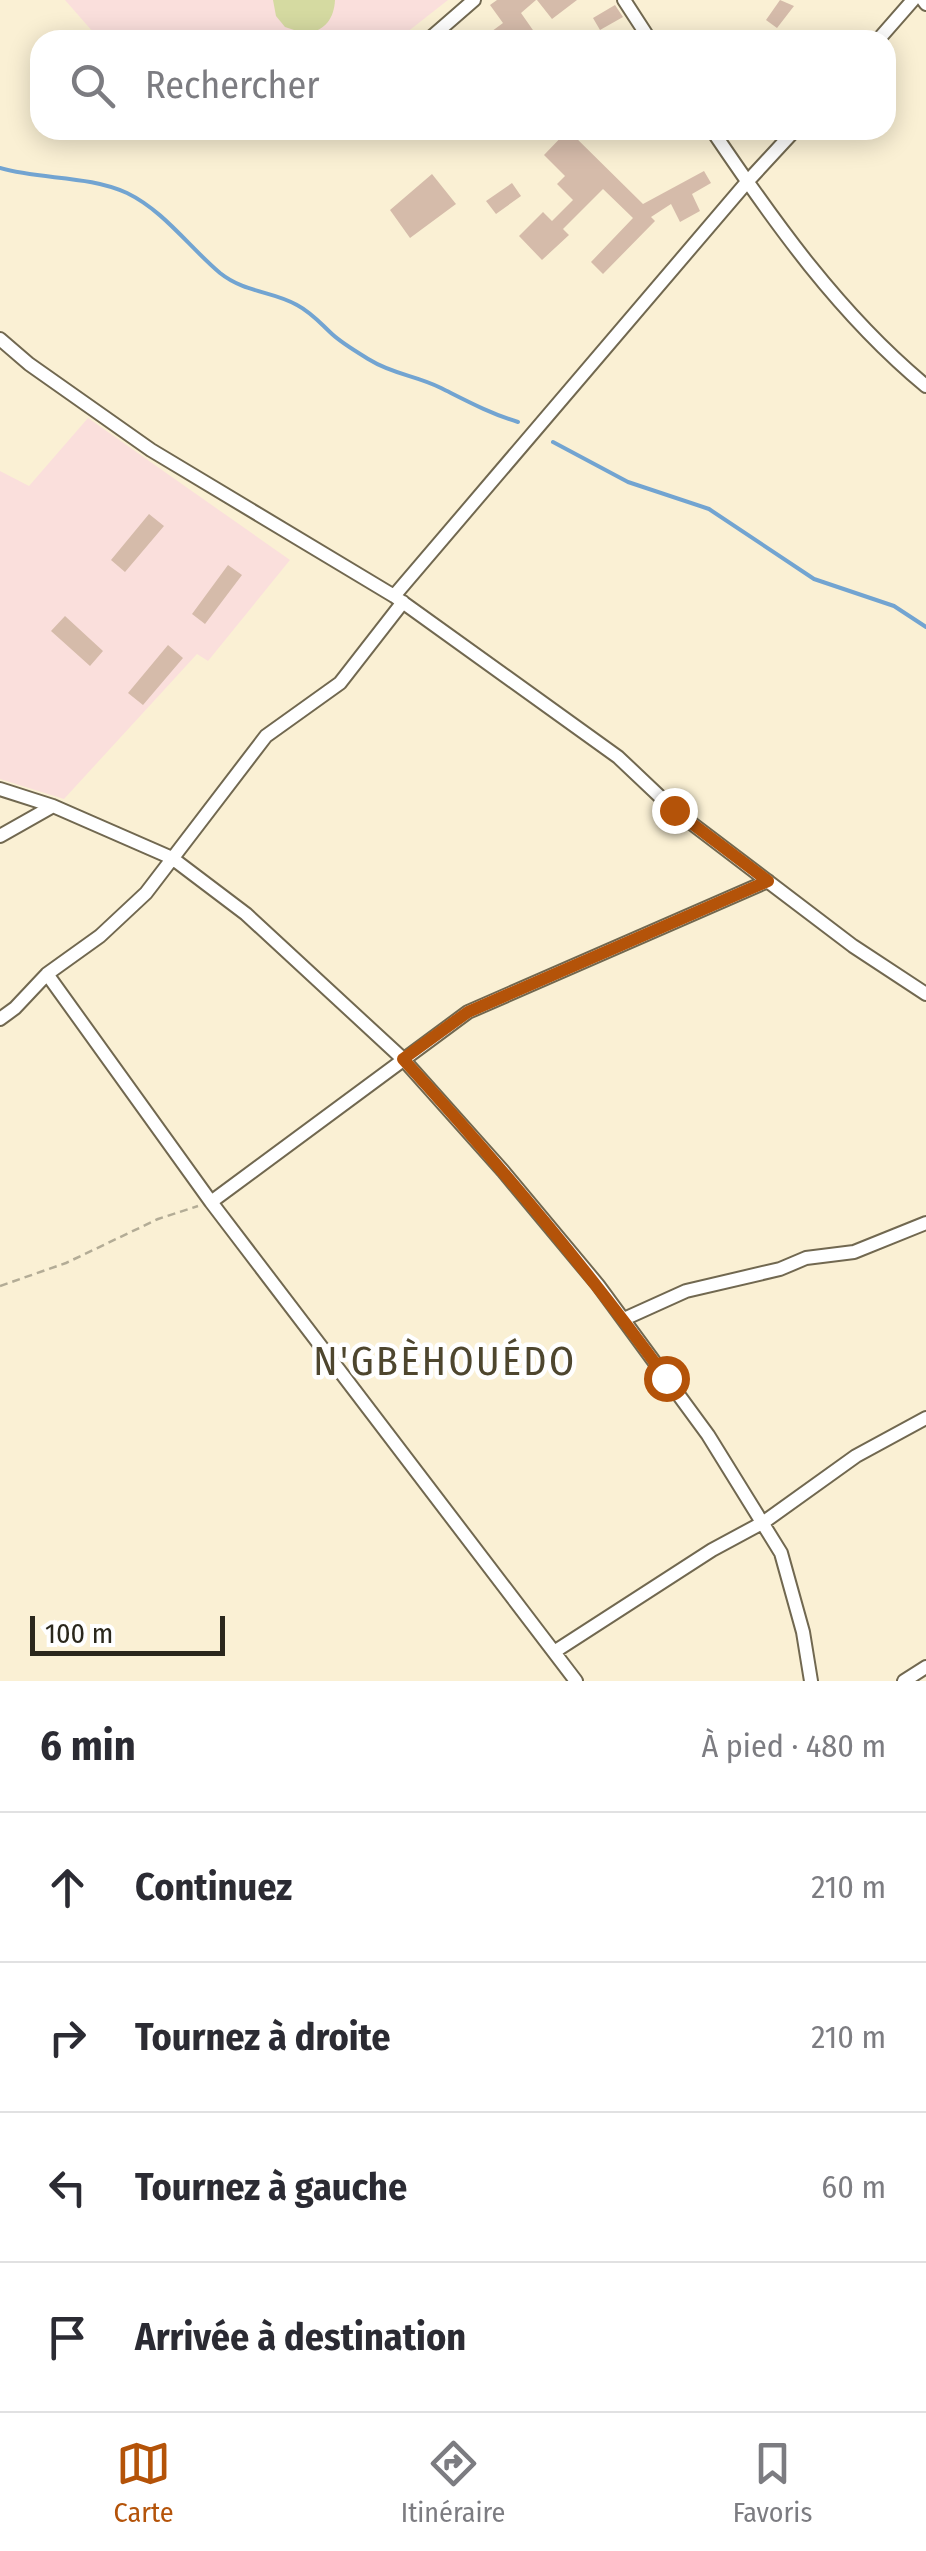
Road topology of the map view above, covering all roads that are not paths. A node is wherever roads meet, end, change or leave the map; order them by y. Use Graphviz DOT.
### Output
graph roads {
  1 [pos="474,0"];
  2 [pos="624,0"];
  3 [pos="913,0"];
  4 [pos="440,30"];
  5 [pos="644,30"];
  6 [pos="887,30"];
  7 [pos="719,140"];
  8 [pos="786,140"];
  9 [pos="747,182"];
  10 [pos="0,339"];
  11 [pos="926,386"];
  12 [pos="398,599"];
  13 [pos="0,789"];
  14 [pos="53,806"];
  15 [pos="0,836"];
  16 [pos="172,858"];
  17 [pos="768,881"];
  18 [pos="47,974"];
  19 [pos="926,994"];
  20 [pos="0,1019"];
  21 [pos="403,1059"];
  22 [pos="210,1202"];
  23 [pos="926,1223"];
  24 [pos="624,1320"];
  25 [pos="926,1418"];
  26 [pos="764,1522"];
  27 [pos="554,1652"];
  28 [pos="926,1667"];
  29 [pos="576,1681"];
  30 [pos="811,1681"];
  31 [pos="904,1681"];
  1 -- 4 [label="street"];
  2 -- 5 [label="street"];
  3 -- 6 [label="street"];
  7 -- 9 [label="street"];
  8 -- 9 [label="street"];
  9 -- 11 [label="street"];
  9 -- 12 [label="street"];
  10 -- 12 [label="street"];
  12 -- 16 [label="street"];
  12 -- 17 [label="street"];
  13 -- 14 [label="street"];
  14 -- 15 [label="street"];
  14 -- 16 [label="street"];
  16 -- 18 [label="street"];
  16 -- 21 [label="street"];
  17 -- 19 [label="street"];
  17 -- 21 [label="street"];
  18 -- 20 [label="street"];
  18 -- 22 [label="street"];
  21 -- 22 [label="street"];
  21 -- 24 [label="street"];
  22 -- 27 [label="street"];
  23 -- 24 [label="street"];
  24 -- 26 [label="street"];
  25 -- 26 [label="street"];
  26 -- 27 [label="street"];
  26 -- 30 [label="street"];
  27 -- 29 [label="street"];
  28 -- 31 [label="street"];
}
